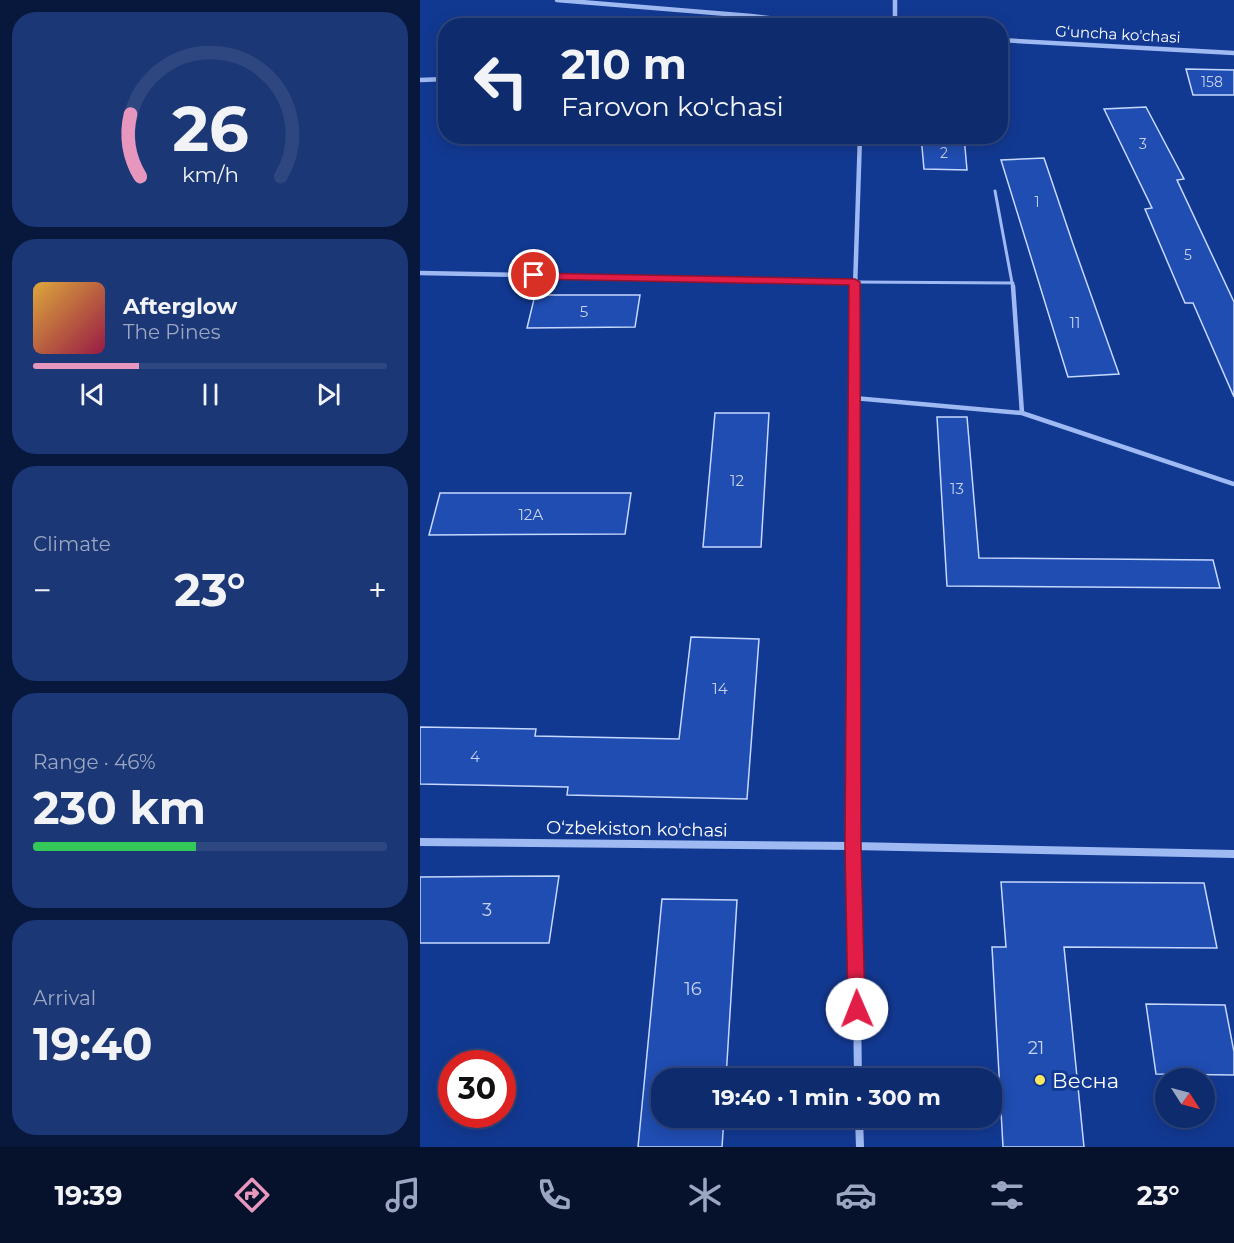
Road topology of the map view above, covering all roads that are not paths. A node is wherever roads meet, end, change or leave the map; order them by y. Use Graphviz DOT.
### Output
graph roads {
  1 [pos="557,0"];
  2 [pos="895,0"];
  3 [pos="767,18"];
  4 [pos="895,18"];
  5 [pos="1008,40"];
  6 [pos="1234,52"];
  7 [pos="438,79"];
  8 [pos="420,80"];
  9 [pos="860,144"];
  10 [pos="995,191"];
  11 [pos="420,273"];
  12 [pos="855,282"];
  13 [pos="1012,283"];
  14 [pos="854,398"];
  15 [pos="1022,413"];
  16 [pos="1234,484"];
  17 [pos="420,842"];
  18 [pos="853,846"];
  19 [pos="1234,854"];
  20 [pos="858,1068"];
  21 [pos="859,1128"];
  22 [pos="860,1147"];
  1 -- 3 [label="street"];
  2 -- 4 [label="street"];
  5 -- 6 [label="street, G‘uncha ko'chasi"];
  7 -- 8 [label="street"];
  9 -- 12 [label="street"];
  10 -- 13 [label="lane"];
  11 -- 12 [label="street"];
  12 -- 13 [label="lane"];
  12 -- 14 [label="street"];
  13 -- 15 [label="lane"];
  14 -- 15 [label="lane"];
  14 -- 18 [label="street"];
  15 -- 16 [label="lane"];
  17 -- 18 [label="street, O‘zbekiston ko'chasi"];
  18 -- 19 [label="street, O‘zbekiston ko'chasi"];
  18 -- 20 [label="street"];
  21 -- 22 [label="street"];
}
